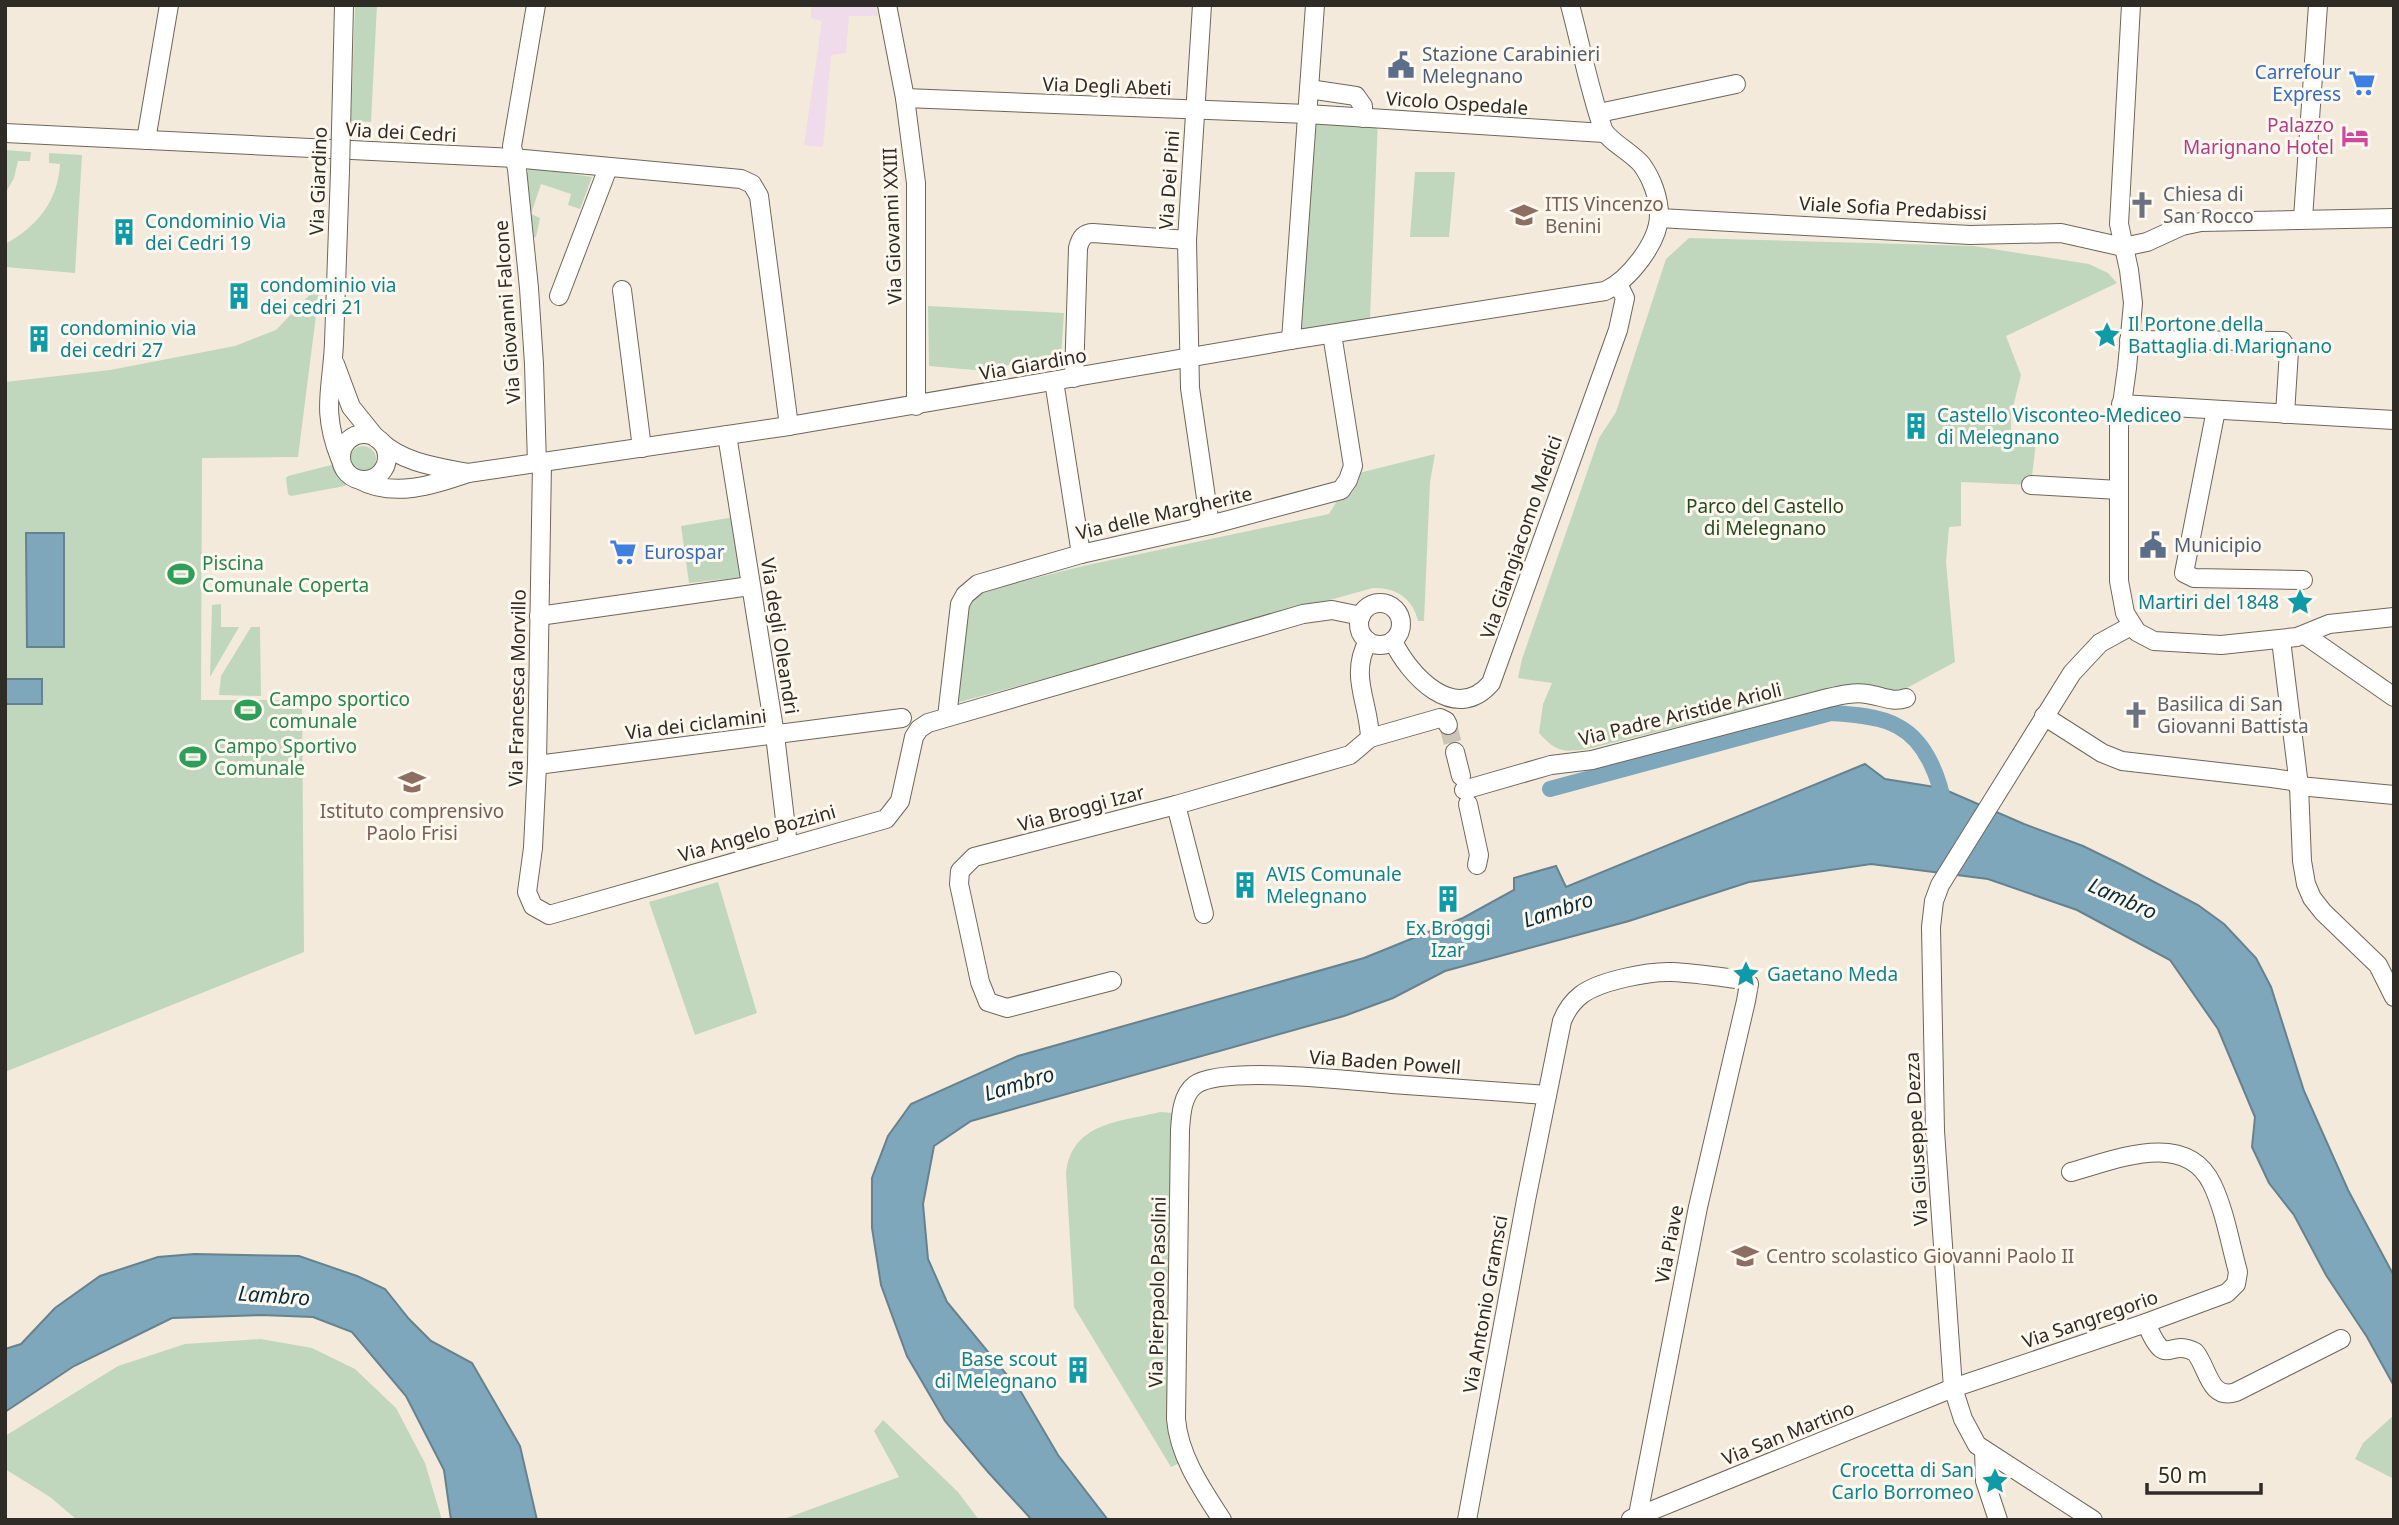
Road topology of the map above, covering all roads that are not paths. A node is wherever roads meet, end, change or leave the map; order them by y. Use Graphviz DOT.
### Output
graph roads {
  1 [pos="169,5"];
  2 [pos="344,5"];
  3 [pos="536,5"];
  4 [pos="887,5"];
  5 [pos="1202,5"];
  6 [pos="1315,5"];
  7 [pos="1570,5"];
  8 [pos="2131,5"];
  9 [pos="2318,5"];
  10 [pos="1735,84"];
  11 [pos="1309,89"];
  12 [pos="905,98"];
  13 [pos="1195,110"];
  14 [pos="1599,113"];
  15 [pos="1307,114"];
  16 [pos="1363,118"];
  17 [pos="1604,133"];
  18 [pos="5,134"];
  19 [pos="146,140"];
  20 [pos="513,158"];
  21 [pos="608,168"];
  22 [pos="1659,218"];
  23 [pos="2302,218"];
  24 [pos="2394,218"];
  25 [pos="1187,240"];
  26 [pos="2123,247"];
  27 [pos="1611,288"];
  28 [pos="622,290"];
  29 [pos="559,296"];
  30 [pos="1332,334"];
  31 [pos="1292,340"];
  32 [pos="2129,340"];
  33 [pos="334,357"];
  34 [pos="1190,358"];
  35 [pos="1074,378"];
  36 [pos="1054,382"];
  37 [pos="2121,404"];
  38 [pos="916,405"];
  39 [pos="2216,410"];
  40 [pos="2284,414"];
  41 [pos="2394,420"];
  42 [pos="789,426"];
  43 [pos="727,435"];
  44 [pos="378,439"];
  45 [pos="642,448"];
  46 [pos="340,458"];
  47 [pos="540,463"];
  48 [pos="468,474"];
  49 [pos="360,480"];
  50 [pos="2031,485"];
  51 [pos="2119,490"];
  52 [pos="1210,525"];
  53 [pos="1081,554"];
  54 [pos="2303,580"];
  55 [pos="750,586"];
  56 [pos="539,616"];
  57 [pos="1361,616"];
  58 [pos="2394,617"];
  59 [pos="2131,626"];
  60 [pos="2305,635"];
  61 [pos="2281,640"];
  62 [pos="1368,641"];
  63 [pos="1393,641"];
  64 [pos="2394,697"];
  65 [pos="1906,698"];
  66 [pos="2044,716"];
  67 [pos="947,717"];
  68 [pos="902,718"];
  69 [pos="1448,725"];
  70 [pos="775,735"];
  71 [pos="1370,738"];
  72 [pos="1455,752"];
  73 [pos="537,765"];
  74 [pos="2299,786"];
  75 [pos="1464,790"];
  76 [pos="2394,795"];
  77 [pos="1176,805"];
  78 [pos="788,845"];
  79 [pos="1476,865"];
  80 [pos="537,909"];
  81 [pos="1204,914"];
  82 [pos="1112,981"];
  83 [pos="1747,981"];
  84 [pos="2394,997"];
  85 [pos="1220,1078"];
  86 [pos="1547,1095"];
  87 [pos="2071,1172"];
  88 [pos="2146,1323"];
  89 [pos="2341,1339"];
  90 [pos="1953,1388"];
  91 [pos="1984,1450"];
  92 [pos="1634,1519"];
  93 [pos="1222,1520"];
  94 [pos="1467,1520"];
  95 [pos="1998,1520"];
  96 [pos="2093,1520"];
  1 -- 19 [label="street"];
  2 -- 33 [label="street, Via Giardino, bridge"];
  3 -- 20 [label="street, Via Giovanni Falcone"];
  4 -- 12 [label="street, Via Giovanni XXIII"];
  5 -- 13 [label="street, Via Dei Pini"];
  6 -- 11 [label="street"];
  7 -- 14 [label="street"];
  8 -- 26 [label="street"];
  9 -- 23 [label="street"];
  10 -- 14 [label="street"];
  11 -- 15 [label="street"];
  11 -- 16 [label="street"];
  12 -- 13 [label="street, Via Degli Abeti"];
  12 -- 38 [label="street, Via Giovanni XXIII"];
  13 -- 15 [label="street, Via Degli Abeti"];
  13 -- 25 [label="street, Via Dei Pini"];
  14 -- 17 [label="street"];
  15 -- 16 [label="street, Vicolo Ospedale"];
  15 -- 31 [label="street"];
  16 -- 17 [label="street, Vicolo Ospedale"];
  17 -- 22 [label="street"];
  18 -- 19 [label="street, Via dei Cedri"];
  19 -- 20 [label="street, Via dei Cedri"];
  20 -- 21 [label="street, Via dei Cedri"];
  20 -- 47 [label="street, Via Giovanni Falcone"];
  21 -- 29 [label="street"];
  21 -- 42 [label="street, Via dei Cedri"];
  22 -- 26 [label="street, Viale Sofia Predabissi"];
  22 -- 27 [label="street"];
  23 -- 24 [label="street"];
  23 -- 26 [label="street"];
  25 -- 34 [label="street, Via Dei Pini"];
  25 -- 35 [label="street"];
  26 -- 32 [label="street"];
  27 -- 30 [label="street, Via Giardino"];
  27 -- 63 [label="street, Via Giangiacomo Medici"];
  28 -- 45 [label="street"];
  30 -- 31 [label="street, Via Giardino"];
  30 -- 52 [label="street, Via delle Margherite"];
  31 -- 34 [label="street, Via Giardino"];
  32 -- 37 [label="street"];
  32 -- 40 [label="street"];
  33 -- 44 [label="street, Via Giardino"];
  33 -- 46 [label="street, Via Giardino"];
  34 -- 35 [label="street, Via Giardino"];
  34 -- 52 [label="street, Via Dei Pini"];
  35 -- 36 [label="street, Via Giardino"];
  36 -- 38 [label="street, Via Giardino"];
  36 -- 53 [label="street"];
  37 -- 39 [label="street"];
  37 -- 51 [label="street"];
  38 -- 42 [label="street, Via Giardino"];
  39 -- 40 [label="street"];
  39 -- 54 [label="street"];
  40 -- 41 [label="street"];
  42 -- 43 [label="street, Via Giardino"];
  43 -- 45 [label="street, Via Giardino"];
  43 -- 55 [label="street, Via degli Oleandri"];
  44 -- 46 [label="street"];
  44 -- 48 [label="street, Via Giardino"];
  44 -- 49 [label="street"];
  45 -- 47 [label="street, Via Giardino"];
  46 -- 49 [label="street, Via Giardino"];
  47 -- 48 [label="street, Via Giardino"];
  47 -- 56 [label="street, Via Francesca Morvillo"];
  48 -- 49 [label="street, Via Giardino"];
  50 -- 51 [label="street"];
  51 -- 59 [label="street"];
  52 -- 53 [label="street, Via delle Margherite"];
  53 -- 67 [label="street, Via delle Margherite"];
  55 -- 56 [label="street"];
  55 -- 70 [label="street, Via degli Oleandri"];
  56 -- 73 [label="street, Via Francesca Morvillo"];
  57 -- 62 [label="street"];
  57 -- 63 [label="street"];
  57 -- 67 [label="street"];
  58 -- 60 [label="street"];
  59 -- 61 [label="street"];
  59 -- 66 [label="street"];
  60 -- 61 [label="street"];
  60 -- 64 [label="street"];
  61 -- 74 [label="street"];
  62 -- 63 [label="street"];
  62 -- 71 [label="street"];
  65 -- 75 [label="street, Via Padre Aristide Arioli"];
  66 -- 74 [label="street"];
  66 -- 90 [label="street, Via Giuseppe Dezza"];
  67 -- 78 [label="street, Via Angelo Bozzini"];
  68 -- 70 [label="street, Via dei ciclamini"];
  69 -- 71 [label="street"];
  70 -- 73 [label="street, Via dei ciclamini"];
  70 -- 78 [label="street, Via degli Oleandri"];
  71 -- 77 [label="street, Via Broggi Izar"];
  72 -- 75 [label="street"];
  73 -- 80 [label="street, Via Francesca Morvillo"];
  74 -- 76 [label="street"];
  74 -- 84 [label="street"];
  75 -- 79 [label="street"];
  77 -- 81 [label="street"];
  77 -- 82 [label="street, Via Broggi Izar"];
  78 -- 80 [label="street, Via Angelo Bozzini"];
  83 -- 86 [label="street, Via Antonio Gramsci"];
  83 -- 92 [label="street, Via Piave"];
  85 -- 86 [label="street, Via Baden Powell"];
  85 -- 93 [label="street, Via Pierpaolo Pasolini"];
  86 -- 94 [label="street, Via Antonio Gramsci"];
  87 -- 88 [label="street, Via Sangregorio"];
  88 -- 89 [label="street"];
  88 -- 90 [label="street, Via Sangregorio"];
  90 -- 91 [label="street, Via Giuseppe Dezza"];
  90 -- 92 [label="street, Via San Martino"];
  91 -- 95 [label="street"];
  91 -- 96 [label="street"];
}
